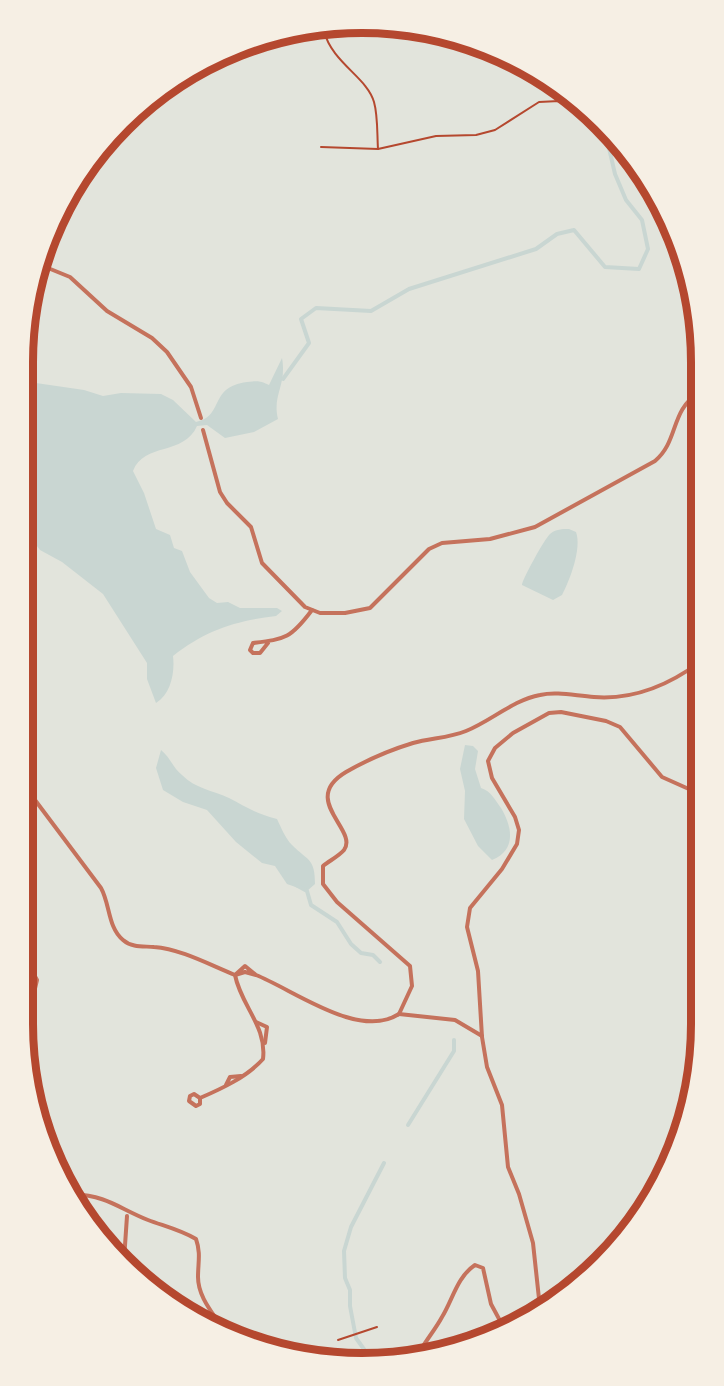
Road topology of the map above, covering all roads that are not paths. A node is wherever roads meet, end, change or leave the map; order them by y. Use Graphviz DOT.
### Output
graph roads {
  1 [pos="47,268"];
  2 [pos="691,400"];
  3 [pos="201,418"];
  4 [pos="203,430"];
  5 [pos="312,610"];
  6 [pos="268,643"];
  7 [pos="691,668"];
  8 [pos="691,790"];
  9 [pos="33,797"];
  10 [pos="33,973"];
  11 [pos="235,975"];
  12 [pos="33,997"];
  13 [pos="399,1014"];
  14 [pos="482,1037"];
  15 [pos="200,1098"];
  16 [pos="81,1195"];
  17 [pos="127,1216"];
  18 [pos="125,1252"];
  19 [pos="539,1301"];
  20 [pos="218,1320"];
  21 [pos="501,1322"];
  22 [pos="423,1347"];
  1 -- 3 [label="lane"];
  2 -- 5 [label="lane"];
  4 -- 5 [label="lane"];
  5 -- 6 [label="lane"];
  6 -- 6 [label="lane"];
  7 -- 13 [label="lane"];
  8 -- 14 [label="lane"];
  9 -- 11 [label="lane"];
  10 -- 12 [label="lane"];
  11 -- 13 [label="lane"];
  11 -- 15 [label="lane"];
  13 -- 14 [label="lane"];
  14 -- 19 [label="lane"];
  16 -- 20 [label="lane"];
  17 -- 18 [label="lane"];
  21 -- 22 [label="lane"];
}
